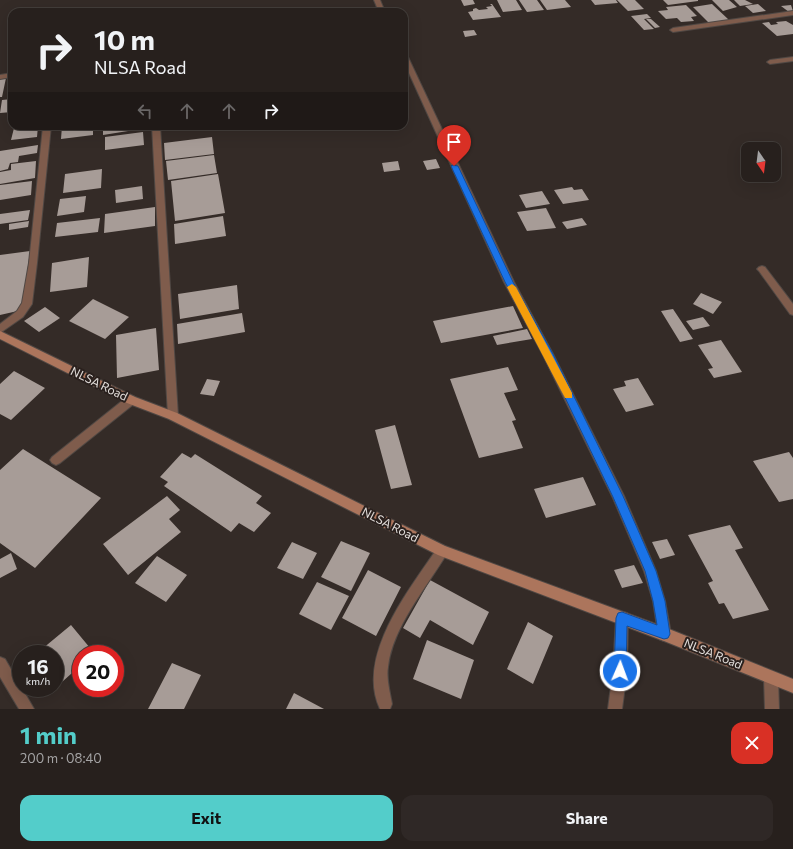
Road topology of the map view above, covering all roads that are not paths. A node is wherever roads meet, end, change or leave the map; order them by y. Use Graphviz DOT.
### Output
graph roads {
  1 [pos="793,14"];
  2 [pos="673,30"];
  3 [pos="793,59"];
  4 [pos="770,62"];
  5 [pos="408,64"];
  6 [pos="47,130"];
  7 [pos="156,130"];
  8 [pos="762,270"];
  9 [pos="793,311"];
  10 [pos="0,329"];
  11 [pos="0,335"];
  12 [pos="131,400"];
  13 [pos="173,416"];
  14 [pos="56,460"];
  15 [pos="442,551"];
  16 [pos="622,618"];
  17 [pos="664,634"];
  18 [pos="0,664"];
  19 [pos="771,678"];
  20 [pos="793,686"];
  21 [pos="385,704"];
  22 [pos="27,709"];
  23 [pos="615,709"];
  24 [pos="772,709"];
  1 -- 2 [label="street"];
  3 -- 4 [label="street"];
  5 -- 17 [label="street"];
  6 -- 10 [label="street"];
  7 -- 13 [label="street"];
  8 -- 9 [label="street"];
  11 -- 12 [label="main road, NLSA Road"];
  12 -- 13 [label="main road, NLSA Road"];
  12 -- 14 [label="street"];
  13 -- 15 [label="main road, NLSA Road"];
  15 -- 16 [label="main road, NLSA Road"];
  15 -- 21 [label="street"];
  16 -- 17 [label="main road, NLSA Road"];
  16 -- 23 [label="street"];
  17 -- 19 [label="main road, NLSA Road"];
  18 -- 22 [label="street"];
  19 -- 20 [label="main road, NLSA Road"];
  19 -- 24 [label="street"];
}
